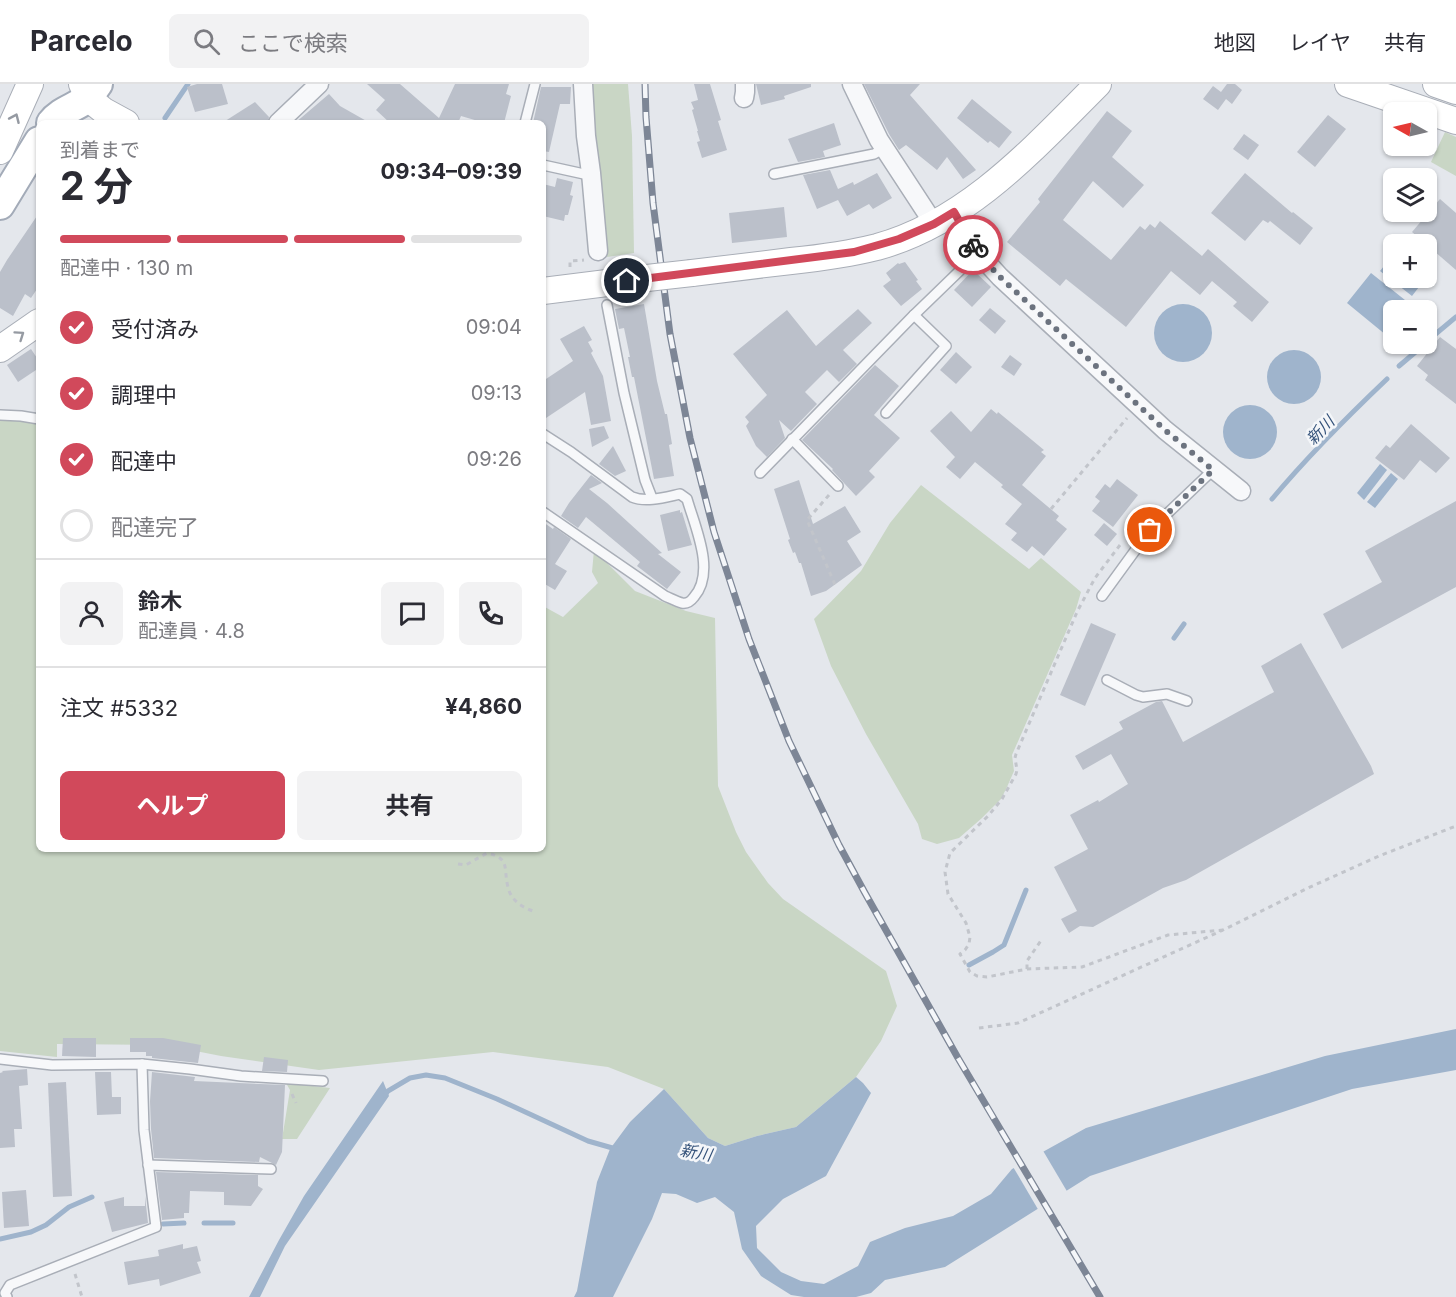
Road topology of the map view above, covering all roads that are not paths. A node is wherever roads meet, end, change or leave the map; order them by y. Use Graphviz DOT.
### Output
graph roads {
  1 [pos="30,84"];
  2 [pos="319,84"];
  3 [pos="534,84"];
  4 [pos="583,84"];
  5 [pos="852,84"];
  6 [pos="1098,84"];
  7 [pos="1348,84"];
  8 [pos="1436,84"];
  9 [pos="90,89"];
  10 [pos="1456,92"];
  11 [pos="54,120"];
  12 [pos="121,120"];
  13 [pos="281,120"];
  14 [pos="526,120"];
  15 [pos="1456,121"];
  16 [pos="36,146"];
  17 [pos="885,148"];
  18 [pos="0,151"];
  19 [pos="546,166"];
  20 [pos="591,173"];
  21 [pos="774,174"];
  22 [pos="0,205"];
  23 [pos="944,218"];
  24 [pos="978,253"];
  25 [pos="599,256"];
  26 [pos="546,291"];
  27 [pos="607,305"];
  28 [pos="914,315"];
  29 [pos="36,324"];
  30 [pos="0,349"];
  31 [pos="886,413"];
  32 [pos="0,415"];
  33 [pos="36,418"];
  34 [pos="546,436"];
  35 [pos="792,439"];
  36 [pos="1213,470"];
  37 [pos="760,473"];
  38 [pos="838,486"];
  39 [pos="1241,491"];
  40 [pos="652,498"];
  41 [pos="546,514"];
  42 [pos="1102,596"];
  43 [pos="1107,680"];
  44 [pos="1187,701"];
  45 [pos="0,1059"];
  46 [pos="142,1064"];
  47 [pos="323,1080"];
  48 [pos="148,1165"];
  49 [pos="271,1169"];
  50 [pos="7,1297"];
  18 -- 1 [label="street, one-way"];
  2 -- 13 [label="street"];
  3 -- 14 [label="lane"];
  4 -- 20 [label="street"];
  5 -- 17 [label="street"];
  6 -- 23 [label="street"];
  7 -- 15 [label="street"];
  8 -- 10 [label="street"];
  9 -- 11 [label="main road"];
  9 -- 12 [label="street"];
  16 -- 22 [label="main road"];
  17 -- 21 [label="lane"];
  17 -- 23 [label="street"];
  19 -- 20 [label="lane"];
  20 -- 25 [label="street"];
  23 -- 24 [label="street"];
  23 -- 26 [label="street, bridge"];
  24 -- 28 [label="lane"];
  24 -- 36 [label="street"];
  27 -- 40 [label="lane"];
  28 -- 31 [label="lane"];
  28 -- 35 [label="lane"];
  30 -- 29 [label="street, one-way"];
  32 -- 33 [label="lane"];
  34 -- 40 [label="lane"];
  35 -- 37 [label="lane"];
  35 -- 38 [label="lane"];
  36 -- 39 [label="street"];
  36 -- 42 [label="lane"];
  40 -- 41 [label="lane"];
  43 -- 44 [label="lane"];
  45 -- 46 [label="lane"];
  46 -- 47 [label="lane"];
  46 -- 48 [label="lane"];
  48 -- 49 [label="lane"];
  48 -- 50 [label="lane"];
}
